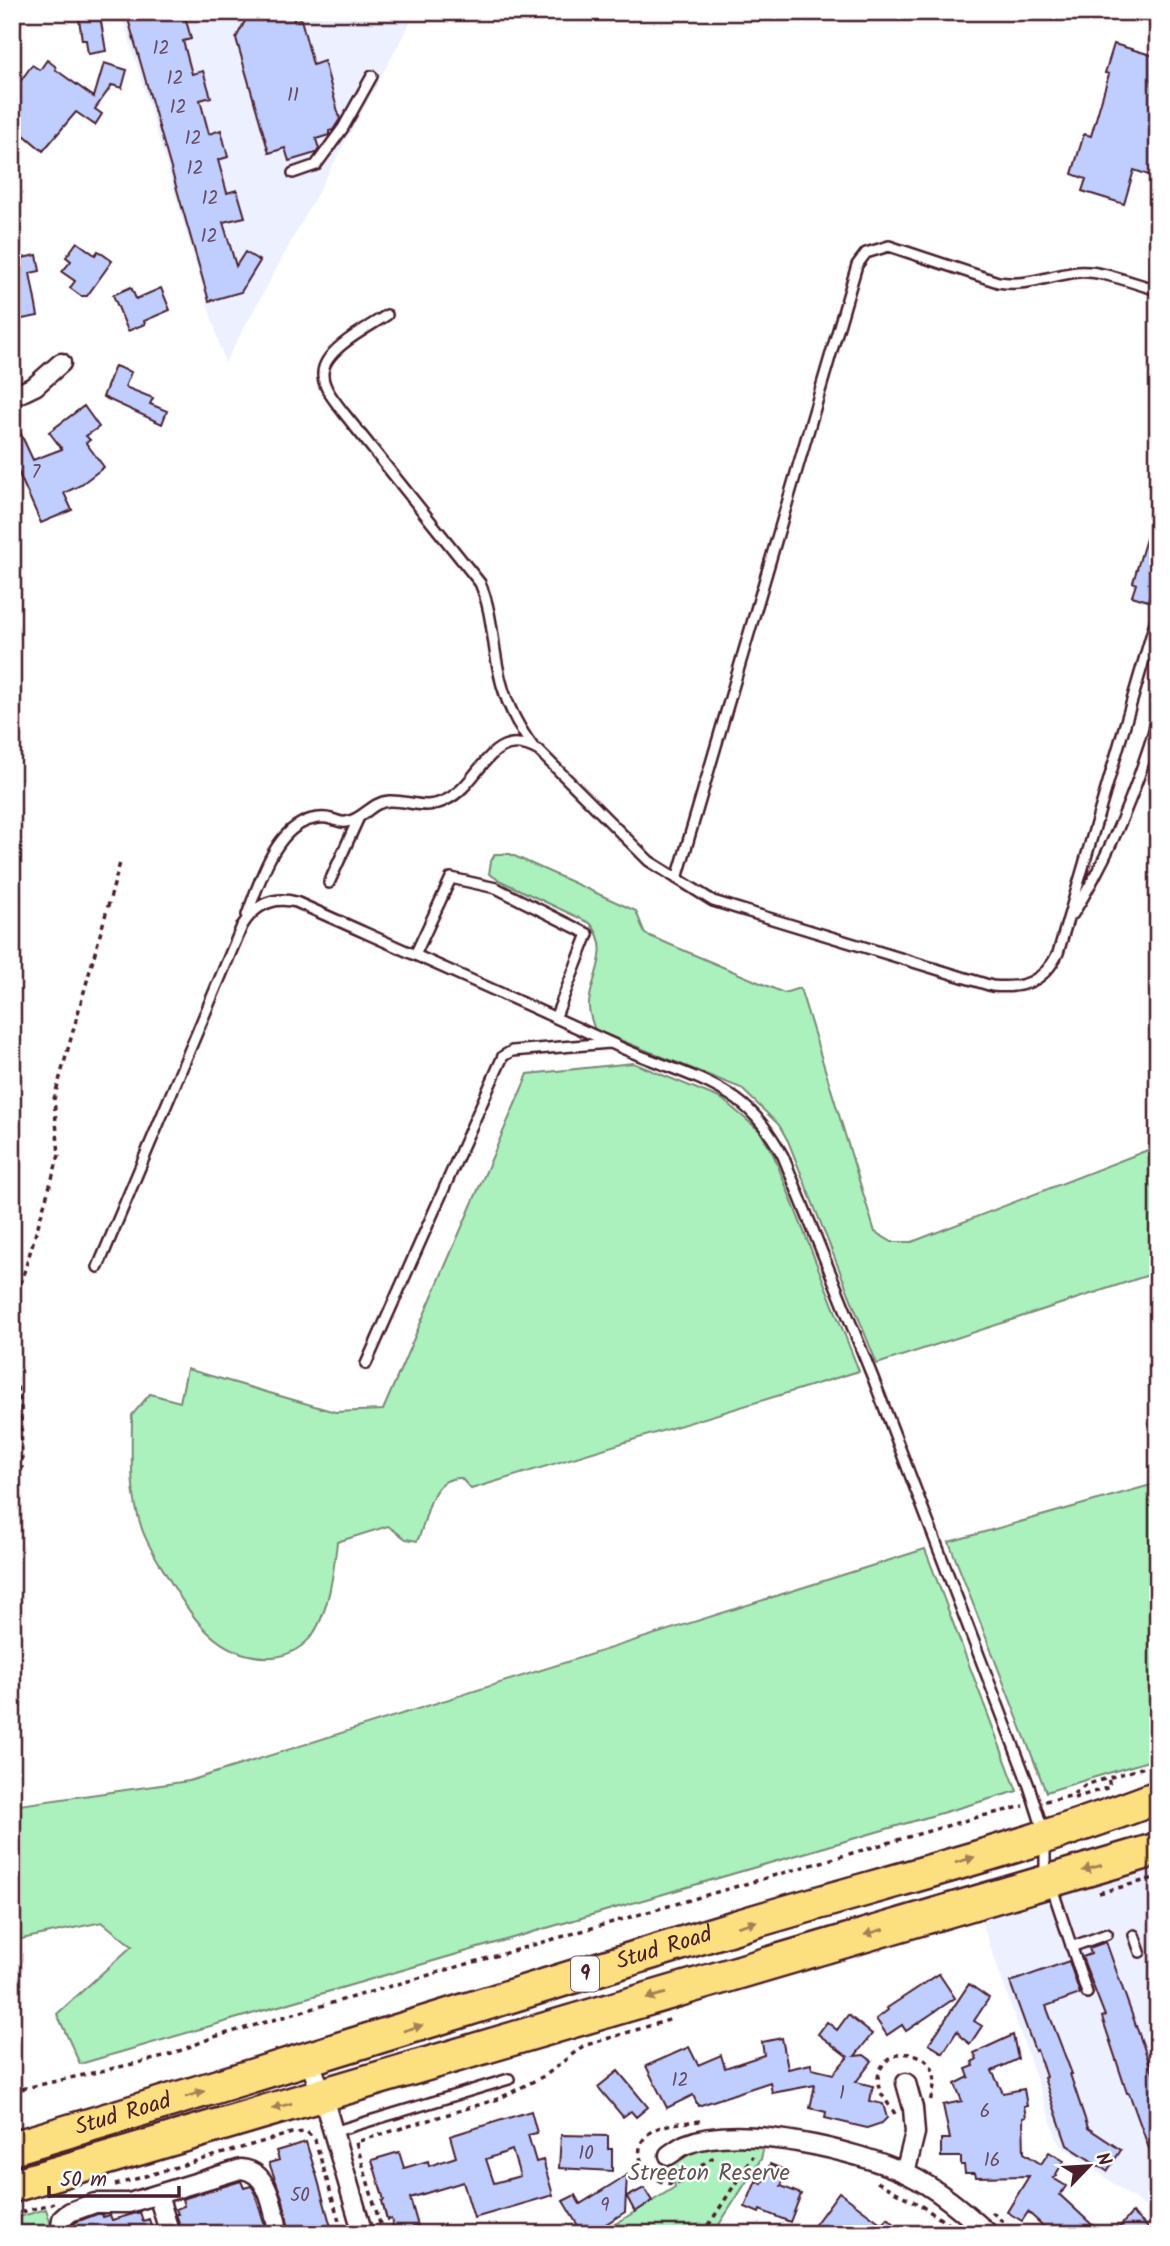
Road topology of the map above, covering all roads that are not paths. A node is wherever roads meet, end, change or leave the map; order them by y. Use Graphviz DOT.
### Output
graph roads {
  1 [pos="372,76"];
  2 [pos="293,173"];
  3 [pos="1158,290"];
  4 [pos="387,315"];
  5 [pos="61,363"];
  6 [pos="12,397"];
  7 [pos="1158,612"];
  8 [pos="1158,717"];
  9 [pos="1155,738"];
  10 [pos="533,747"];
  11 [pos="359,817"];
  12 [pos="677,879"];
  13 [pos="329,883"];
  14 [pos="242,926"];
  15 [pos="1066,926"];
  16 [pos="415,955"];
  17 [pos="556,1016"];
  18 [pos="612,1043"];
  19 [pos="98,1267"];
  20 [pos="366,1364"];
  21 [pos="1158,1797"];
  22 [pos="1045,1836"];
  23 [pos="1158,1849"];
  24 [pos="1049,1881"];
  25 [pos="1107,1934"];
  26 [pos="1134,1935"];
  27 [pos="1071,1947"];
  28 [pos="1140,1952"];
  29 [pos="1087,1993"];
  30 [pos="309,2060"];
  31 [pos="509,2080"];
  32 [pos="906,2083"];
  33 [pos="321,2094"];
  34 [pos="333,2132"];
  35 [pos="12,2148"];
  36 [pos="669,2155"];
  37 [pos="905,2173"];
  38 [pos="12,2186"];
  39 [pos="158,2194"];
  40 [pos="60,2233"];
  41 [pos="170,2234"];
  42 [pos="279,2234"];
  43 [pos="363,2234"];
  44 [pos="989,2234"];
  1 -- 2 [label="lane"];
  3 -- 12 [label="lane"];
  4 -- 10 [label="lane"];
  5 -- 6 [label="street"];
  7 -- 15 [label="lane"];
  8 -- 9 [label="lane"];
  9 -- 15 [label="lane"];
  10 -- 11 [label="lane"];
  10 -- 12 [label="lane"];
  11 -- 13 [label="lane"];
  11 -- 14 [label="lane"];
  12 -- 15 [label="lane"];
  14 -- 16 [label="lane"];
  14 -- 19 [label="lane"];
  16 -- 17 [label="lane"];
  16 -- 17 [label="lane"];
  17 -- 18 [label="lane"];
  18 -- 20 [label="lane"];
  18 -- 22 [label="lane"];
  21 -- 22 [label="highway, Stud Road / 9"];
  22 -- 24 [label="lane"];
  30 -- 22 [label="highway, Stud Road / 9, one-way"];
  23 -- 24 [label="highway, Stud Road / 9, one-way"];
  24 -- 27 [label="lane"];
  24 -- 33 [label="highway, Stud Road / 9, one-way"];
  25 -- 27 [label="lane"];
  26 -- 28 [label="lane"];
  27 -- 29 [label="lane"];
  30 -- 33 [label="street"];
  35 -- 30 [label="highway, Stud Road / 9, one-way"];
  31 -- 34 [label="lane"];
  32 -- 37 [label="street"];
  33 -- 34 [label="street"];
  33 -- 38 [label="highway, Stud Road / 9, one-way"];
  34 -- 43 [label="street"];
  36 -- 37 [label="street"];
  37 -- 44 [label="street"];
  39 -- 40 [label="street"];
  39 -- 41 [label="street"];
  39 -- 42 [label="street"];
}
